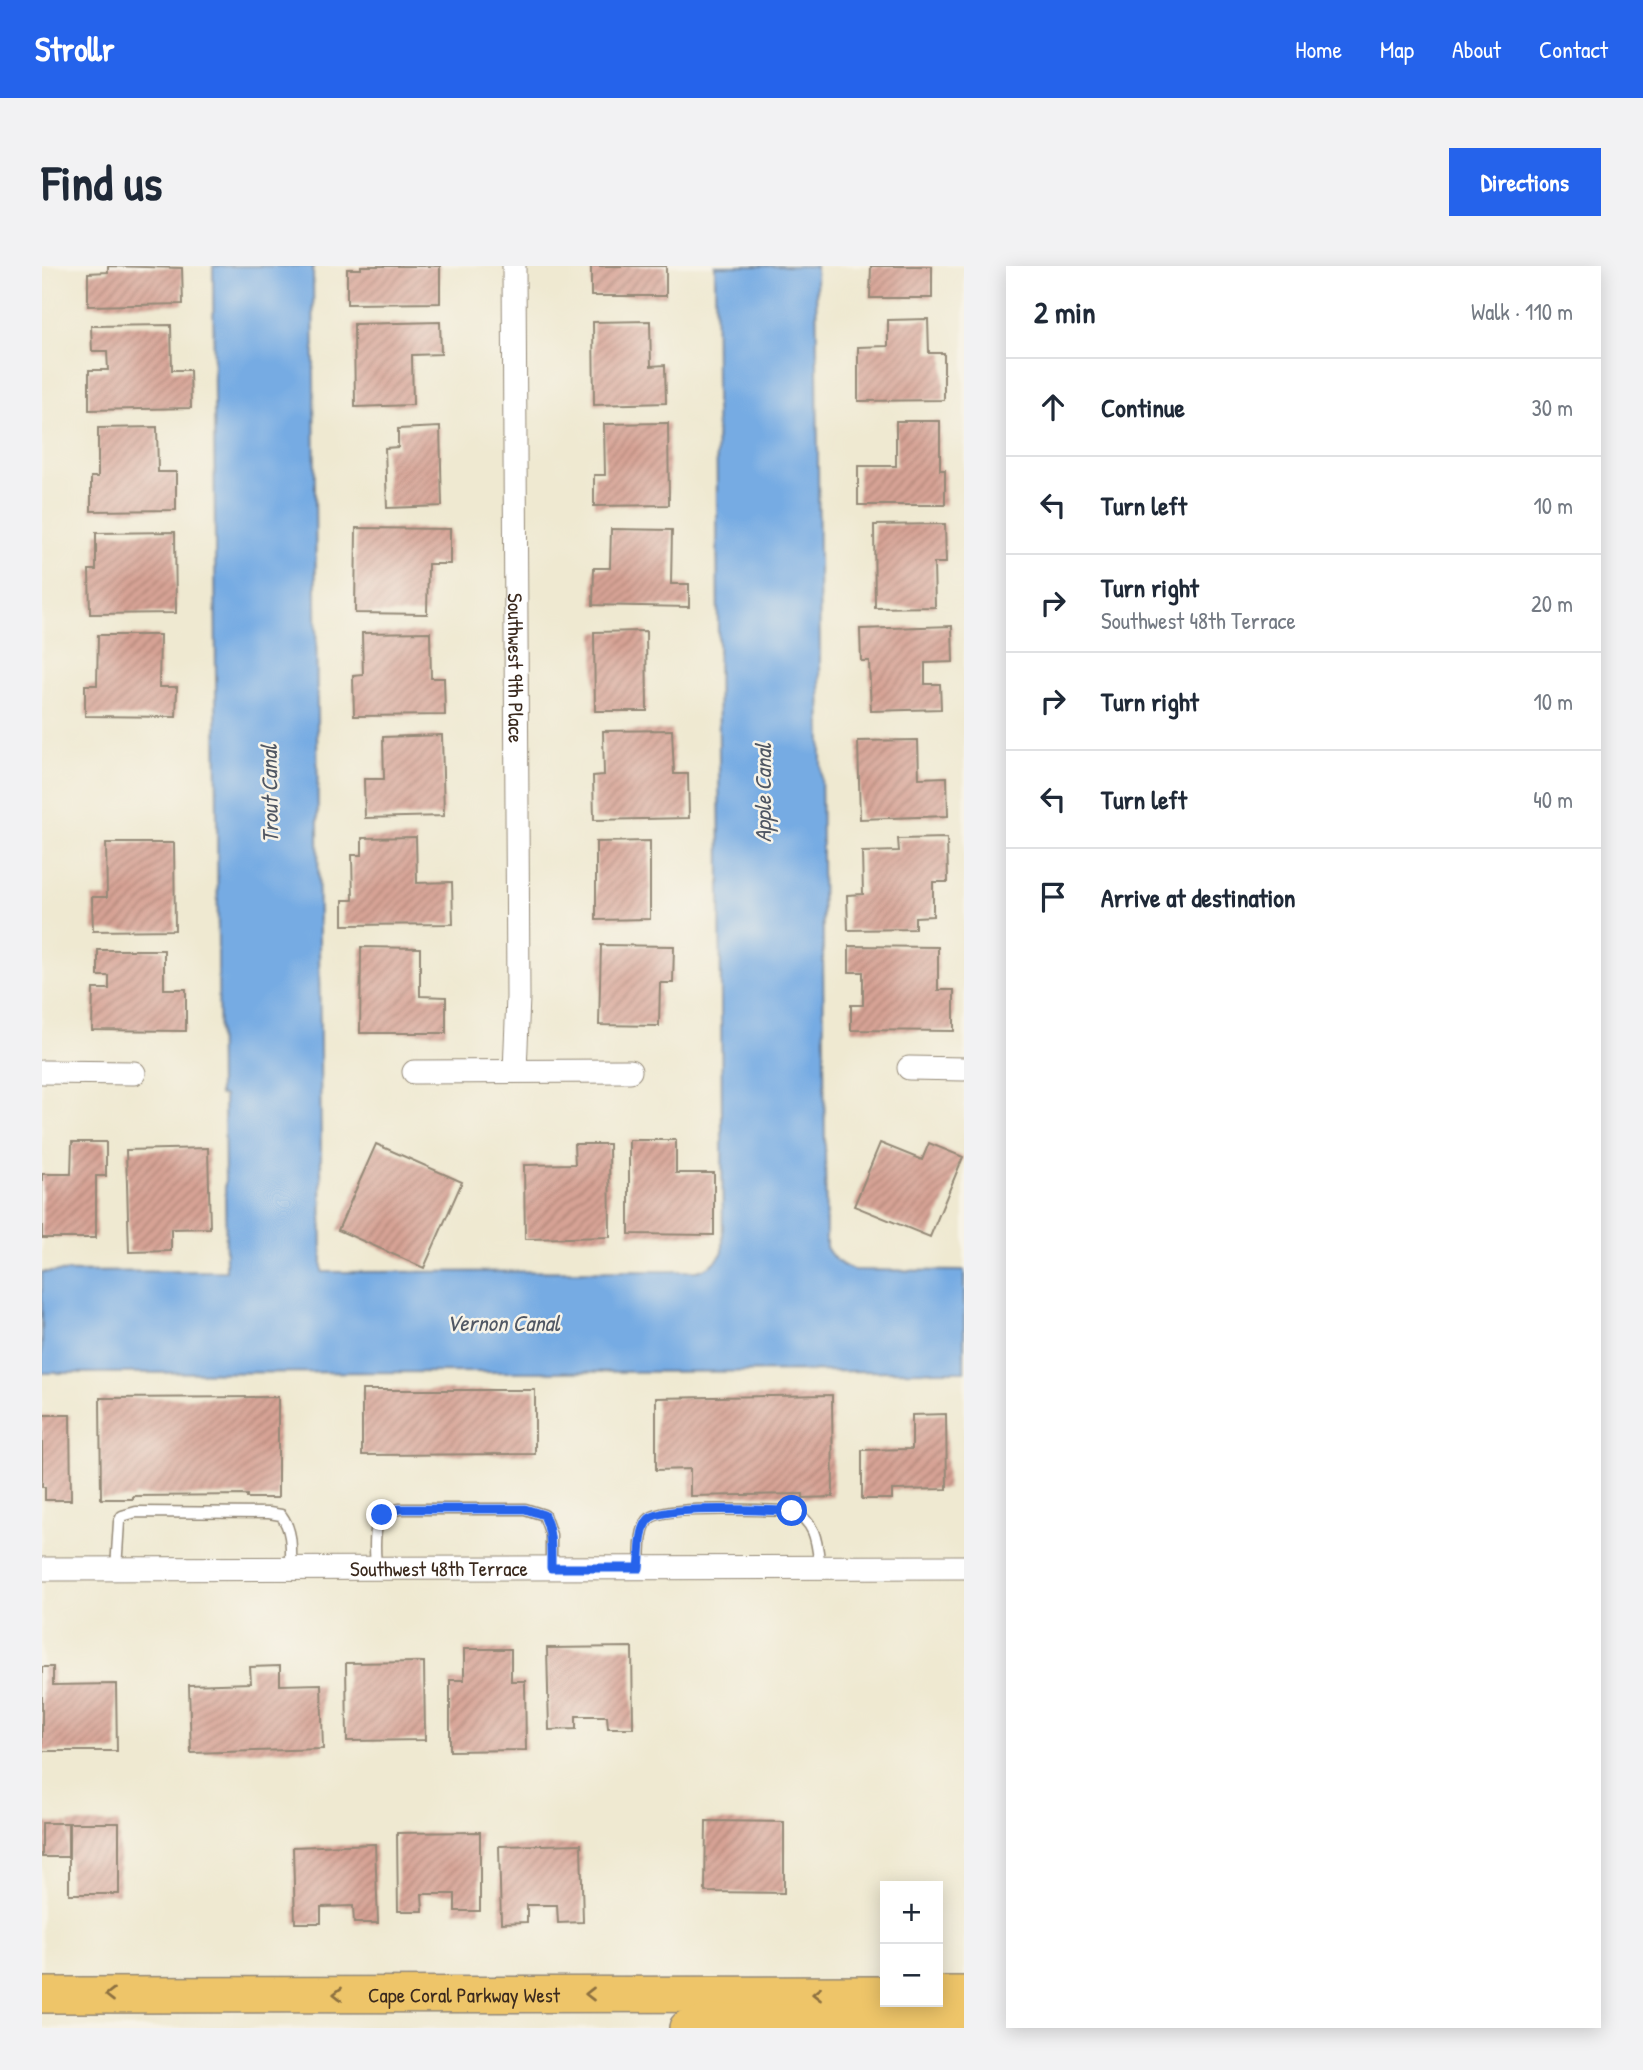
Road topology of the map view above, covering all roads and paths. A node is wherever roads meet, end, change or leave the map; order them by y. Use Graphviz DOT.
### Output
graph roads {
  1 [pos="514,266"];
  2 [pos="909,1068"];
  3 [pos="964,1069"];
  4 [pos="515,1071"];
  5 [pos="630,1071"];
  6 [pos="42,1072"];
  7 [pos="414,1072"];
  8 [pos="134,1073"];
  9 [pos="964,1567"];
  10 [pos="376,1568"];
  11 [pos="551,1568"];
  12 [pos="639,1568"];
  13 [pos="820,1568"];
  14 [pos="42,1569"];
  15 [pos="116,1569"];
  16 [pos="291,1569"];
  17 [pos="880,1994"];
  18 [pos="943,1994"];
  19 [pos="964,1994"];
  20 [pos="42,1995"];
  21 [pos="964,2022"];
  22 [pos="687,2028"];
  1 -- 4 [label="street, Southwest 9th Place"];
  2 -- 3 [label="street"];
  4 -- 5 [label="street"];
  4 -- 7 [label="street"];
  6 -- 8 [label="street"];
  9 -- 13 [label="street, Southwest 48th Terrace"];
  10 -- 11 [label="street, Southwest 48th Terrace"];
  10 -- 11 [label="lane"];
  10 -- 16 [label="street, Southwest 48th Terrace"];
  11 -- 12 [label="street, Southwest 48th Terrace"];
  12 -- 13 [label="street, Southwest 48th Terrace"];
  12 -- 13 [label="lane"];
  14 -- 15 [label="street, Southwest 48th Terrace"];
  15 -- 16 [label="street, Southwest 48th Terrace"];
  15 -- 16 [label="lane"];
  17 -- 20 [label="main road, Cape Coral Parkway West, one-way"];
  18 -- 19 [label="main road"];
  21 -- 22 [label="main road"];
}
